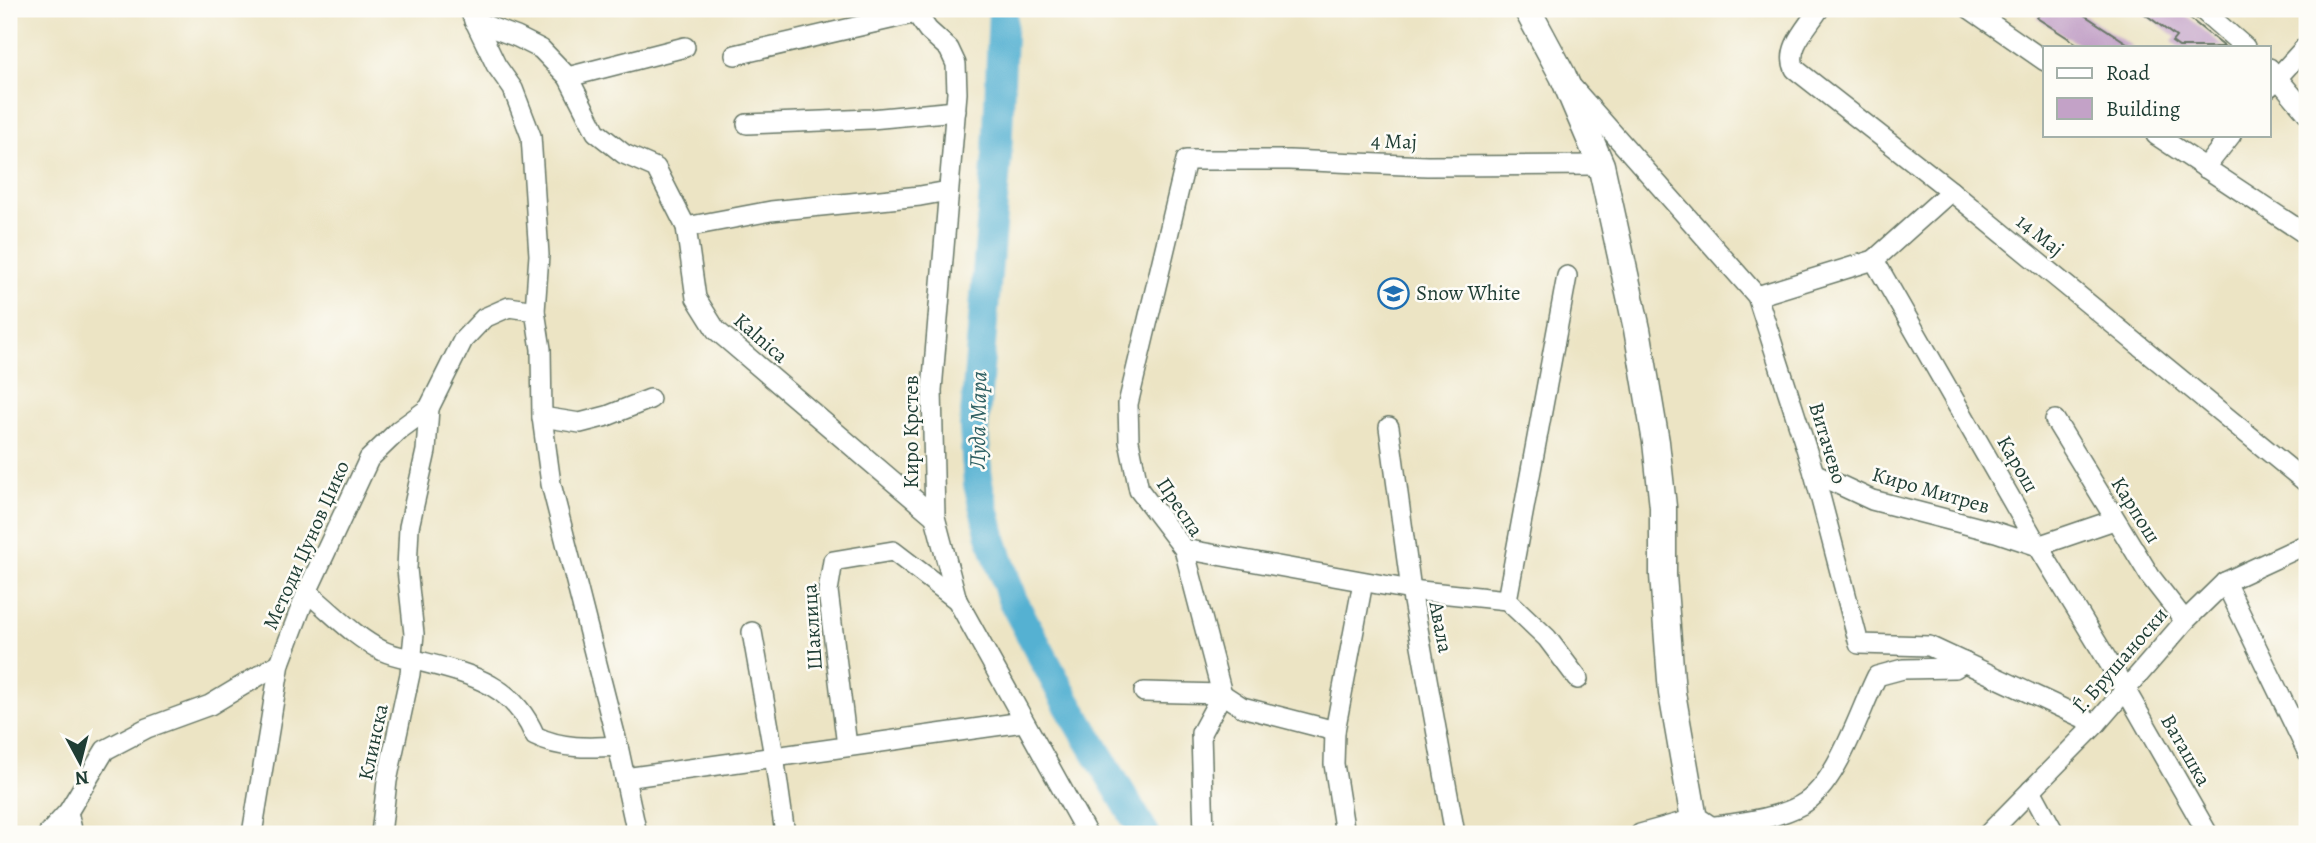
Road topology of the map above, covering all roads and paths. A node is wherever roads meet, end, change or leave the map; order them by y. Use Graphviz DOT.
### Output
graph roads {
  1 [pos="1527,9"];
  2 [pos="1819,9"];
  3 [pos="1970,9"];
  4 [pos="2202,9"];
  5 [pos="915,11"];
  6 [pos="471,15"];
  7 [pos="2307,45"];
  8 [pos="2244,46"];
  9 [pos="685,47"];
  10 [pos="736,55"];
  11 [pos="2043,60"];
  12 [pos="1563,76"];
  13 [pos="568,77"];
  14 [pos="2272,77"];
  15 [pos="956,111"];
  16 [pos="2307,113"];
  17 [pos="747,124"];
  18 [pos="2157,136"];
  19 [pos="2230,136"];
  20 [pos="1185,160"];
  21 [pos="1601,165"];
  22 [pos="2205,168"];
  23 [pos="948,191"];
  24 [pos="1951,191"];
  25 [pos="686,226"];
  26 [pos="2307,234"];
  27 [pos="1874,260"];
  28 [pos="1567,276"];
  29 [pos="1757,296"];
  30 [pos="535,311"];
  31 [pos="650,399"];
  32 [pos="429,408"];
  33 [pos="542,417"];
  34 [pos="2055,420"];
  35 [pos="1389,427"];
  36 [pos="1814,473"];
  37 [pos="2307,483"];
  38 [pos="935,517"];
  39 [pos="2114,520"];
  40 [pos="2307,544"];
  41 [pos="2038,546"];
  42 [pos="1184,549"];
  43 [pos="1363,582"];
  44 [pos="2225,582"];
  45 [pos="1410,590"];
  46 [pos="307,592"];
  47 [pos="957,600"];
  48 [pos="1507,600"];
  49 [pos="2185,621"];
  50 [pos="752,632"];
  51 [pos="412,659"];
  52 [pos="1964,662"];
  53 [pos="280,663"];
  54 [pos="1578,679"];
  55 [pos="2125,689"];
  56 [pos="1144,692"];
  57 [pos="1222,695"];
  58 [pos="1023,722"];
  59 [pos="2095,724"];
  60 [pos="1335,731"];
  61 [pos="618,746"];
  62 [pos="847,746"];
  63 [pos="2307,751"];
  64 [pos="774,757"];
  65 [pos="625,778"];
  66 [pos="2031,790"];
  67 [pos="68,812"];
  68 [pos="1703,826"];
  69 [pos="48,834"];
  70 [pos="73,834"];
  71 [pos="252,834"];
  72 [pos="380,834"];
  73 [pos="638,834"];
  74 [pos="785,834"];
  75 [pos="1087,834"];
  76 [pos="1204,834"];
  77 [pos="1345,834"];
  78 [pos="1455,834"];
  79 [pos="1640,834"];
  80 [pos="1988,834"];
  81 [pos="2055,834"];
  82 [pos="2208,834"];
  1 -- 12 [label="main road"];
  2 -- 24 [label="street, 14 Мај"];
  3 -- 11 [label="street"];
  4 -- 8 [label="street"];
  5 -- 10 [label="street"];
  5 -- 15 [label="street, Киро Крстев"];
  6 -- 13 [label="street, Kalnica"];
  6 -- 30 [label="street"];
  7 -- 14 [label="street"];
  9 -- 13 [label="street"];
  12 -- 21 [label="main road"];
  12 -- 29 [label="street, Витачево"];
  13 -- 25 [label="street, Kalnica"];
  14 -- 16 [label="street"];
  15 -- 17 [label="street"];
  15 -- 23 [label="street, Киро Крстев"];
  18 -- 22 [label="street"];
  19 -- 22 [label="street"];
  20 -- 21 [label="street, 4 Мај"];
  20 -- 42 [label="street, Преспа"];
  21 -- 68 [label="main road"];
  22 -- 26 [label="street"];
  23 -- 25 [label="street"];
  23 -- 38 [label="street, Киро Крстев"];
  24 -- 27 [label="street"];
  24 -- 37 [label="street, 14 Мај"];
  25 -- 38 [label="street, Kalnica"];
  27 -- 29 [label="street"];
  27 -- 41 [label="street, Карош"];
  28 -- 48 [label="street"];
  29 -- 36 [label="street, Витачево"];
  30 -- 32 [label="street, Методи Џунов Џико"];
  30 -- 33 [label="street"];
  31 -- 33 [label="street"];
  32 -- 46 [label="street, Методи Џунов Џико"];
  32 -- 51 [label="street, Клинска"];
  33 -- 61 [label="street"];
  34 -- 39 [label="street, Карпош"];
  35 -- 45 [label="street, Авала"];
  36 -- 41 [label="street, Киро Митрев"];
  36 -- 52 [label="street, Витачево"];
  38 -- 47 [label="street, Киро Крстев"];
  39 -- 41 [label="street"];
  39 -- 49 [label="street, Карпош"];
  40 -- 44 [label="street, Ѓ. Брушаноски"];
  41 -- 55 [label="street, Карош"];
  42 -- 43 [label="street"];
  42 -- 57 [label="street, Преспа"];
  43 -- 45 [label="street"];
  43 -- 60 [label="street"];
  44 -- 49 [label="street, Ѓ. Брушаноски"];
  44 -- 63 [label="street"];
  45 -- 48 [label="street"];
  45 -- 78 [label="street, Авала"];
  46 -- 51 [label="street"];
  46 -- 53 [label="street, Методи Џунов Џико"];
  47 -- 58 [label="street, Киро Крстев"];
  47 -- 62 [label="street, Шаклица"];
  48 -- 54 [label="street"];
  49 -- 55 [label="street, Ѓ. Брушаноски"];
  50 -- 64 [label="street"];
  51 -- 61 [label="street"];
  51 -- 72 [label="street, Клинска"];
  52 -- 59 [label="street, Витачево"];
  52 -- 68 [label="street"];
  53 -- 67 [label="street, Методи Џунов Џико"];
  53 -- 71 [label="street"];
  55 -- 59 [label="street, Ѓ. Брушаноски"];
  55 -- 82 [label="street, Ваташка"];
  56 -- 57 [label="street"];
  57 -- 60 [label="street"];
  57 -- 76 [label="street"];
  58 -- 62 [label="street"];
  58 -- 75 [label="street, Киро Крстев"];
  59 -- 66 [label="street, Ѓ. Брушаноски"];
  60 -- 77 [label="street"];
  61 -- 65 [label="street"];
  62 -- 64 [label="street"];
  64 -- 65 [label="street"];
  64 -- 74 [label="street"];
  65 -- 73 [label="street"];
  66 -- 80 [label="street, Ѓ. Брушаноски"];
  66 -- 81 [label="street"];
  67 -- 69 [label="street, Методи Џунов Џико"];
  67 -- 70 [label="street"];
  68 -- 79 [label="street"];
}
